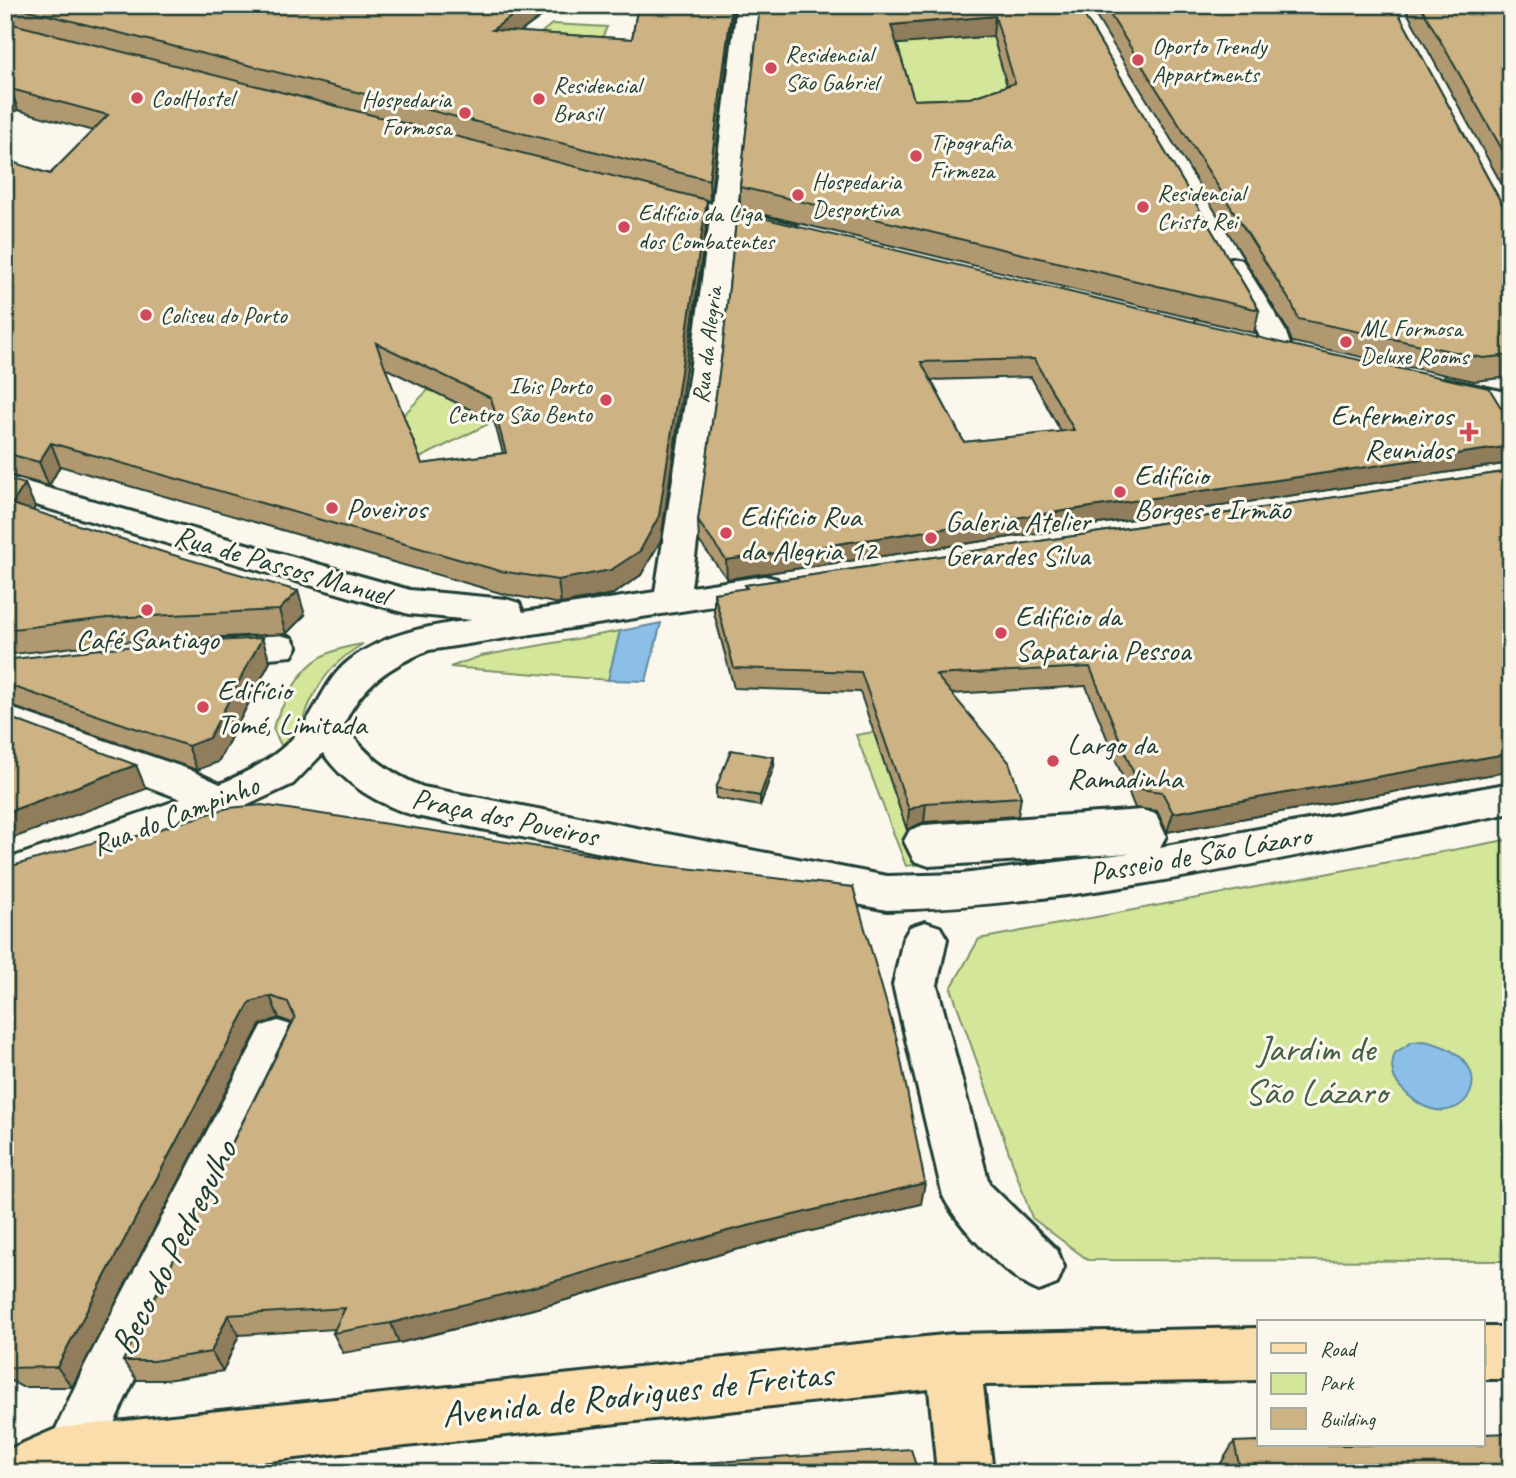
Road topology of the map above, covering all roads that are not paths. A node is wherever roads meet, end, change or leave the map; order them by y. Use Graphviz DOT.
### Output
graph roads {
  1 [pos="748,5"];
  2 [pos="630,191"];
  3 [pos="721,215"];
  4 [pos="810,237"];
  5 [pos="1223,250"];
  6 [pos="1245,342"];
  7 [pos="1421,383"];
  8 [pos="1511,402"];
  9 [pos="5,486"];
  10 [pos="798,582"];
  11 [pos="671,601"];
  12 [pos="564,617"];
  13 [pos="279,647"];
  14 [pos="185,653"];
  15 [pos="5,719"];
  16 [pos="325,724"];
  17 [pos="1511,798"];
  18 [pos="212,804"];
  19 [pos="5,877"];
  20 [pos="887,893"];
  21 [pos="925,939"];
  22 [pos="278,1040"];
  23 [pos="1039,1267"];
  24 [pos="1484,1353"];
  25 [pos="1511,1353"];
  26 [pos="1257,1354"];
  27 [pos="953,1360"];
  28 [pos="72,1455"];
  29 [pos="20,1473"];
  30 [pos="965,1473"];
  1 -- 3 [label="street, Rua da Alegria"];
  2 -- 3 [label="street"];
  3 -- 4 [label="street"];
  3 -- 11 [label="street, Rua da Alegria"];
  5 -- 6 [label="street"];
  7 -- 8 [label="street"];
  9 -- 12 [label="street, Rua de Passos Manuel"];
  10 -- 11 [label="street"];
  11 -- 12 [label="street"];
  12 -- 16 [label="street"];
  13 -- 14 [label="street"];
  15 -- 18 [label="street"];
  16 -- 18 [label="street, Rua do Campinho"];
  16 -- 20 [label="street, Praça dos Poveiros"];
  17 -- 20 [label="street, Passeio de São Lázaro"];
  18 -- 19 [label="street, Rua do Campinho"];
  21 -- 23 [label="street"];
  22 -- 28 [label="street, Beco do Pedregulho"];
  24 -- 25 [label="main road"];
  26 -- 27 [label="main road, Avenida de Rodrigues de Freitas"];
  27 -- 28 [label="main road, Avenida de Rodrigues de Freitas"];
  27 -- 30 [label="main road"];
  28 -- 29 [label="main road, Avenida de Rodrigues de Freitas"];
}
